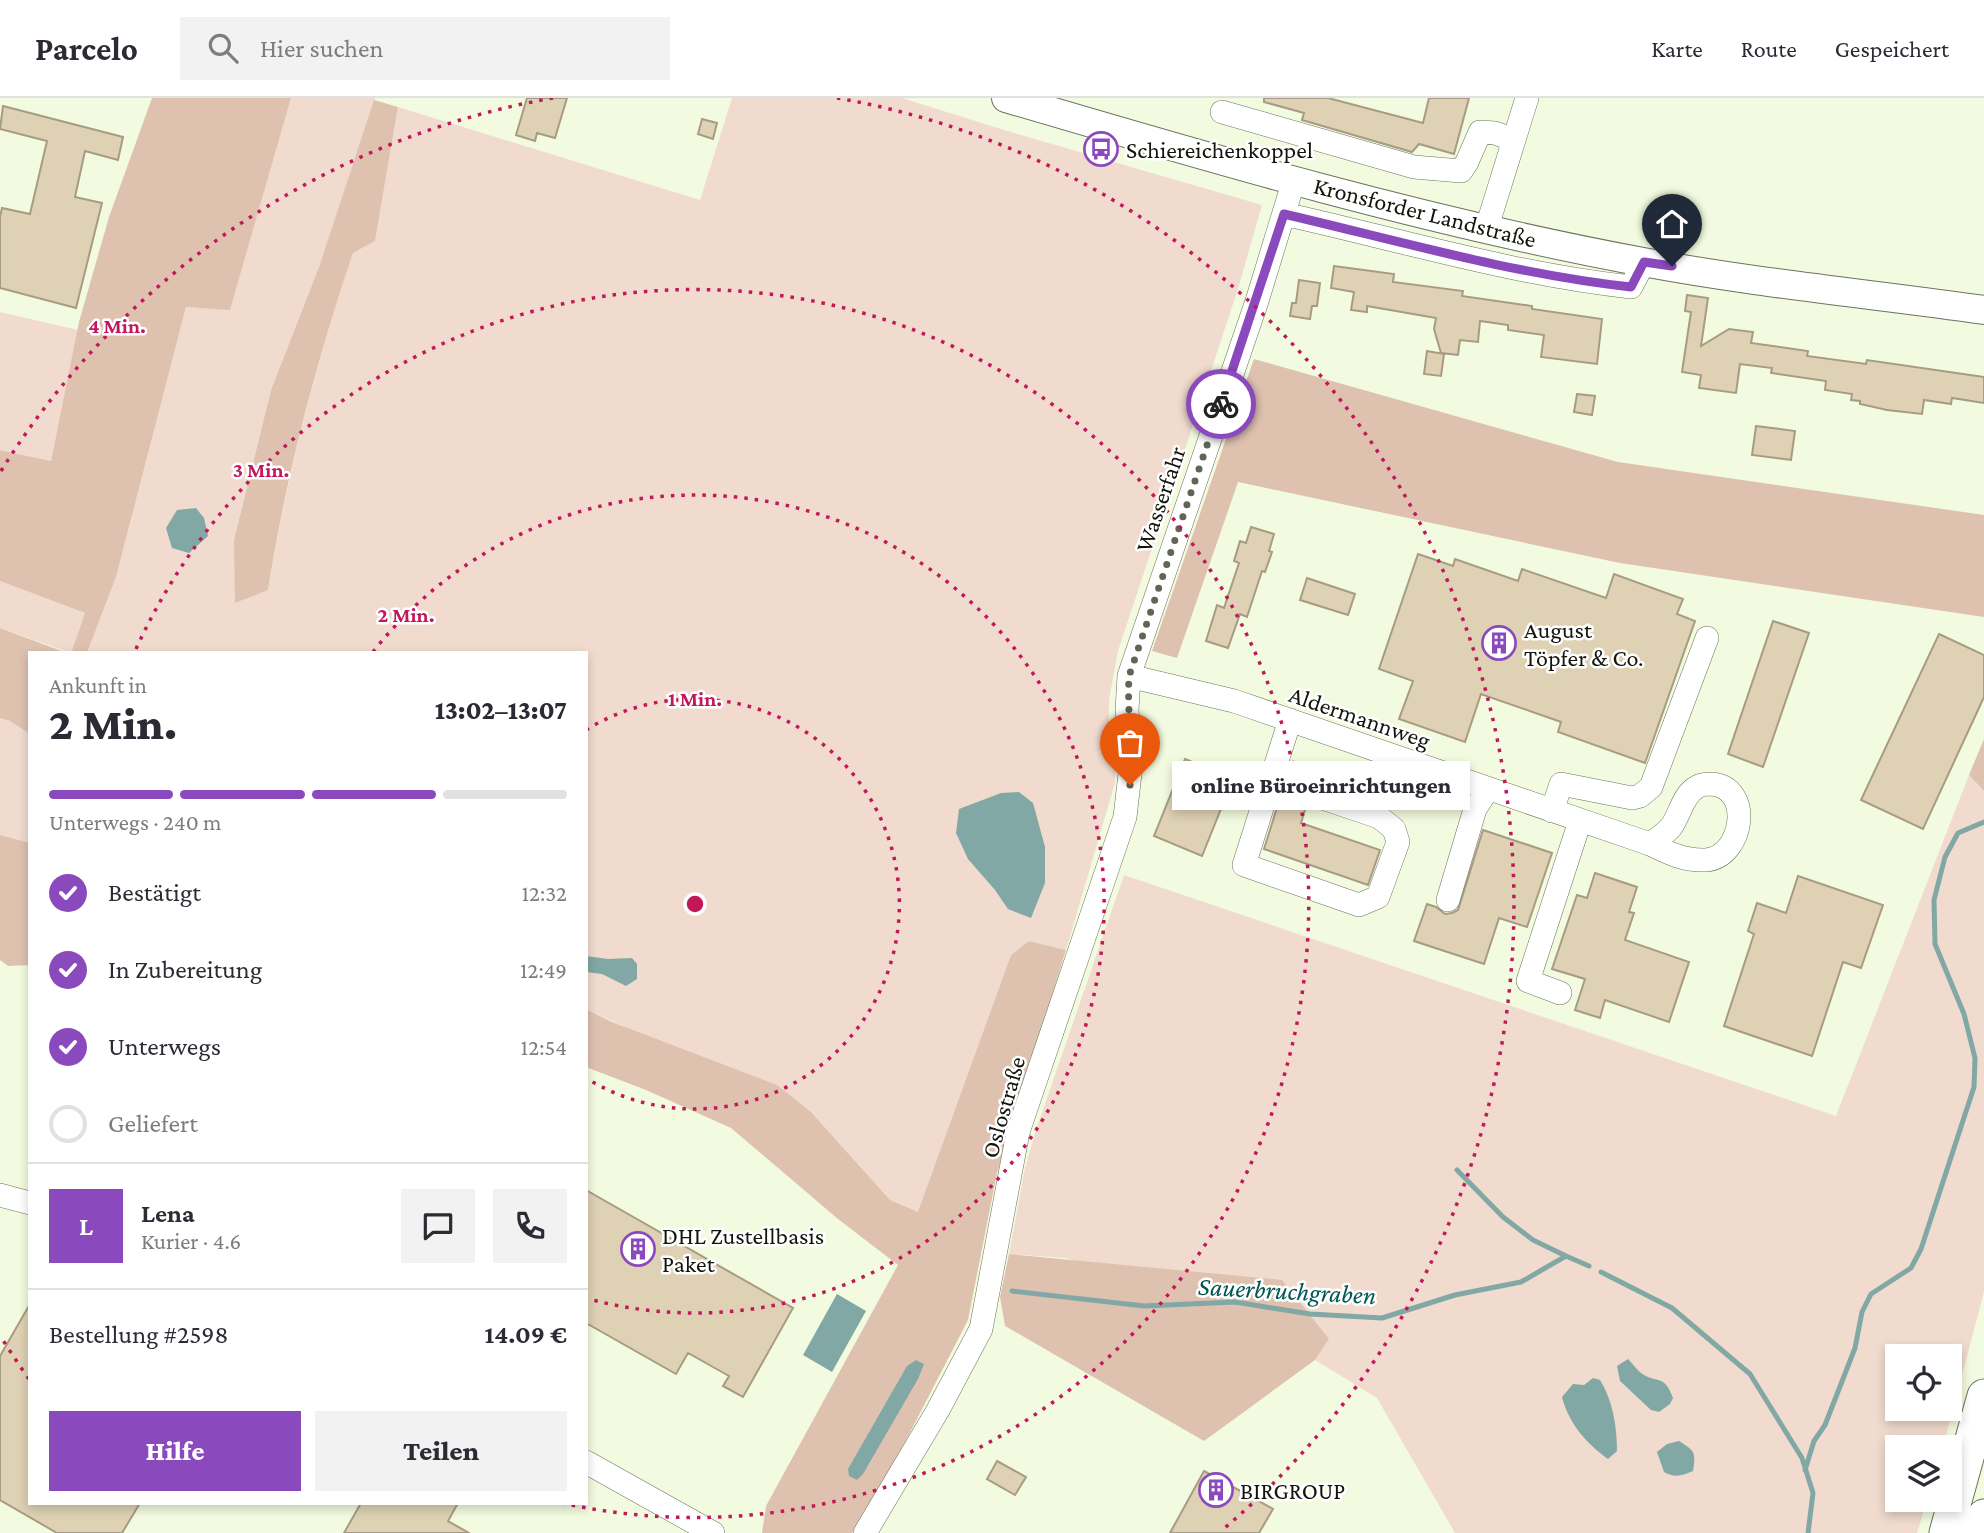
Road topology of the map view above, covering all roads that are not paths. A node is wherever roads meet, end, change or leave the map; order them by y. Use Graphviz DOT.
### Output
graph roads {
  1 [pos="1006,98"];
  2 [pos="1527,98"];
  3 [pos="1222,112"];
  4 [pos="1514,140"];
  5 [pos="1294,180"];
  6 [pos="1284,214"];
  7 [pos="1486,230"];
  8 [pos="1644,262"];
  9 [pos="1984,310"];
  10 [pos="1707,638"];
  11 [pos="1129,676"];
  12 [pos="1290,720"];
  13 [pos="1272,781"];
  14 [pos="1488,789"];
  15 [pos="1552,811"];
  16 [pos="1580,821"];
  17 [pos="1650,844"];
  18 [pos="1448,900"];
  19 [pos="1560,993"];
  20 [pos="0,1195"];
  21 [pos="28,1202"];
  22 [pos="1984,1396"];
  23 [pos="588,1463"];
  24 [pos="1984,1516"];
  25 [pos="713,1533"];
  26 [pos="865,1533"];
  27 [pos="1946,1533"];
  28 [pos="1979,1533"];
  1 -- 5 [label="main road, Kronsforder Landstraße"];
  2 -- 4 [label="street"];
  3 -- 4 [label="street"];
  4 -- 7 [label="street"];
  5 -- 6 [label="street, Wasserfahr"];
  5 -- 7 [label="main road, Kronsforder Landstraße"];
  6 -- 8 [label="street, Kronsforder Landstraße"];
  6 -- 11 [label="street, Wasserfahr"];
  7 -- 8 [label="main road, Kronsforder Landstraße"];
  8 -- 9 [label="main road, Kronsforder Landstraße"];
  10 -- 15 [label="street"];
  11 -- 12 [label="street, Aldermannweg"];
  11 -- 26 [label="street, Oslostraße"];
  12 -- 13 [label="street"];
  12 -- 14 [label="street, Aldermannweg"];
  13 -- 13 [label="street"];
  14 -- 15 [label="street, Aldermannweg"];
  14 -- 18 [label="street"];
  15 -- 16 [label="street, Aldermannweg"];
  16 -- 17 [label="street, Aldermannweg"];
  16 -- 19 [label="street"];
  20 -- 21 [label="street"];
  22 -- 27 [label="highway"];
  23 -- 25 [label="street"];
  24 -- 28 [label="highway"];
}
